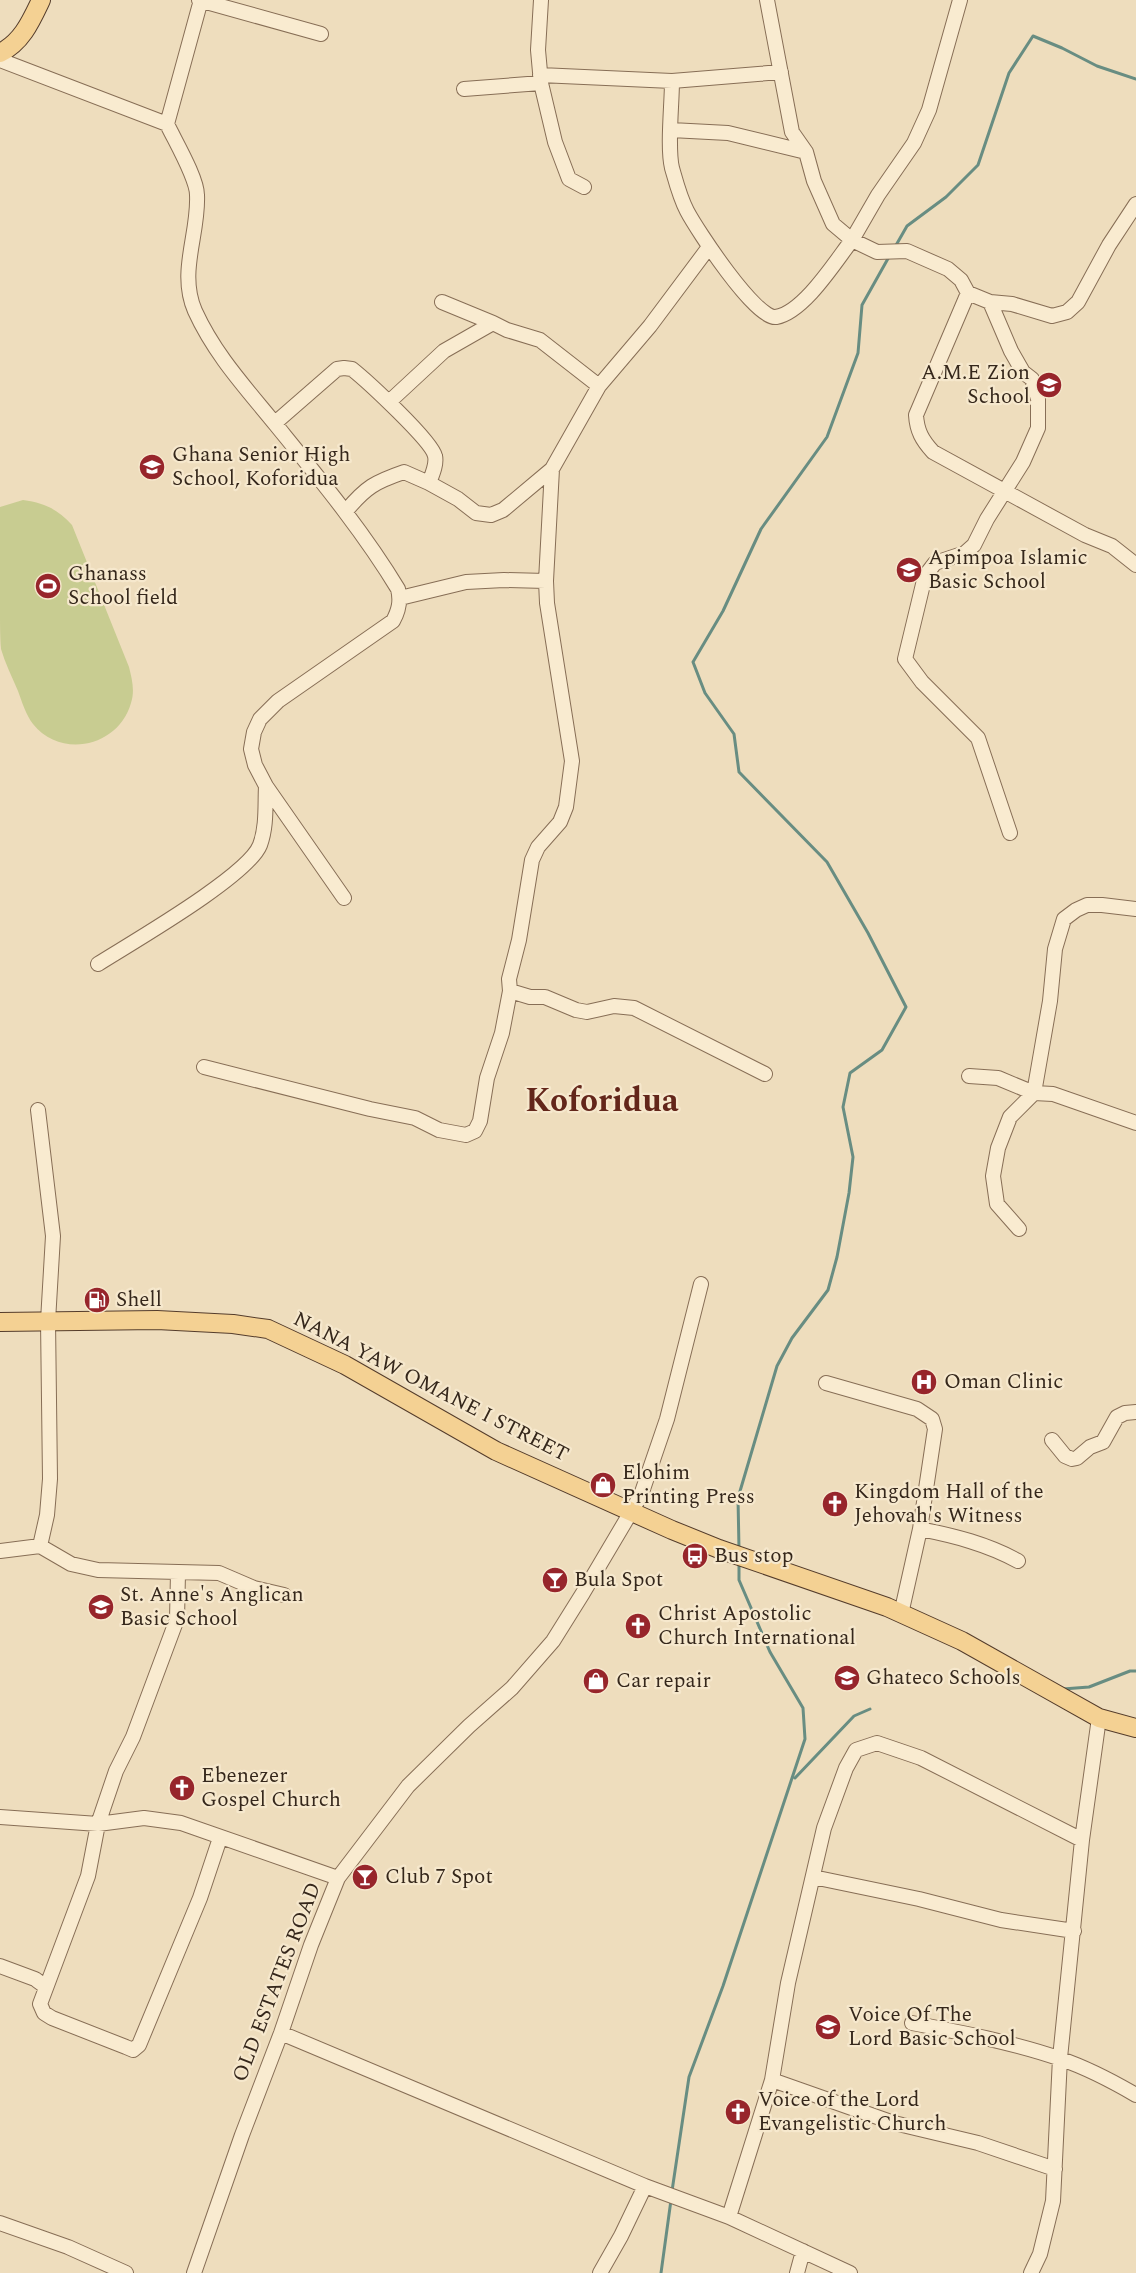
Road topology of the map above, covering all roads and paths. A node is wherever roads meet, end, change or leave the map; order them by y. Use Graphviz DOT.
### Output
graph roads {
  1 [pos="41,0"];
  2 [pos="201,0"];
  3 [pos="541,0"];
  4 [pos="767,0"];
  5 [pos="960,0"];
  6 [pos="321,34"];
  7 [pos="0,53"];
  8 [pos="0,60"];
  9 [pos="781,72"];
  10 [pos="541,79"];
  11 [pos="672,81"];
  12 [pos="464,89"];
  13 [pos="167,124"];
  14 [pos="671,130"];
  15 [pos="806,152"];
  16 [pos="584,187"];
  17 [pos="1136,204"];
  18 [pos="852,240"];
  19 [pos="708,247"];
  20 [pos="968,293"];
  21 [pos="442,302"];
  22 [pos="990,302"];
  23 [pos="493,323"];
  24 [pos="599,386"];
  25 [pos="389,402"];
  26 [pos="275,423"];
  27 [pos="552,469"];
  28 [pos="429,483"];
  29 [pos="1005,491"];
  30 [pos="346,511"];
  31 [pos="1136,565"];
  32 [pos="546,581"];
  33 [pos="400,598"];
  34 [pos="266,786"];
  35 [pos="1010,833"];
  36 [pos="344,898"];
  37 [pos="1136,909"];
  38 [pos="98,964"];
  39 [pos="510,991"];
  40 [pos="204,1068"];
  41 [pos="765,1074"];
  42 [pos="969,1076"];
  43 [pos="1034,1093"];
  44 [pos="38,1110"];
  45 [pos="1136,1123"];
  46 [pos="1019,1229"];
  47 [pos="701,1284"];
  48 [pos="48,1321"];
  49 [pos="0,1322"];
  50 [pos="826,1383"];
  51 [pos="1136,1412"];
  52 [pos="1052,1440"];
  53 [pos="631,1512"];
  54 [pos="920,1529"];
  55 [pos="40,1546"];
  56 [pos="0,1551"];
  57 [pos="1018,1561"];
  58 [pos="178,1573"];
  59 [pos="284,1595"];
  60 [pos="901,1614"];
  61 [pos="1099,1718"];
  62 [pos="1136,1728"];
  63 [pos="0,1817"];
  64 [pos="98,1824"];
  65 [pos="220,1838"];
  66 [pos="1082,1840"];
  67 [pos="813,1877"];
  68 [pos="338,1878"];
  69 [pos="1074,1931"];
  70 [pos="0,1966"];
  71 [pos="45,1987"];
  72 [pos="912,2023"];
  73 [pos="281,2033"];
  74 [pos="1060,2058"];
  75 [pos="772,2080"];
  76 [pos="1136,2095"];
  77 [pos="1055,2169"];
  78 [pos="645,2186"];
  79 [pos="729,2217"];
  80 [pos="0,2223"];
  81 [pos="803,2251"];
  82 [pos="126,2273"];
  83 [pos="195,2273"];
  84 [pos="600,2273"];
  85 [pos="797,2273"];
  86 [pos="850,2273"];
  87 [pos="1031,2273"];
  1 -- 7 [label="main road"];
  2 -- 6 [label="street"];
  2 -- 13 [label="street"];
  3 -- 10 [label="street"];
  4 -- 9 [label="street"];
  5 -- 18 [label="street"];
  8 -- 13 [label="street"];
  9 -- 11 [label="street"];
  9 -- 15 [label="street"];
  10 -- 11 [label="street"];
  10 -- 12 [label="street"];
  10 -- 16 [label="street"];
  11 -- 14 [label="street"];
  13 -- 26 [label="street"];
  14 -- 15 [label="street"];
  14 -- 19 [label="street"];
  15 -- 18 [label="street"];
  17 -- 22 [label="street"];
  18 -- 19 [label="street"];
  18 -- 20 [label="street"];
  19 -- 24 [label="street"];
  20 -- 22 [label="street"];
  20 -- 29 [label="street"];
  21 -- 23 [label="street"];
  22 -- 29 [label="street"];
  23 -- 24 [label="street"];
  23 -- 25 [label="street"];
  24 -- 27 [label="street"];
  25 -- 26 [label="street"];
  25 -- 28 [label="street"];
  26 -- 30 [label="street"];
  27 -- 28 [label="street"];
  27 -- 32 [label="street"];
  28 -- 30 [label="street"];
  29 -- 31 [label="street"];
  29 -- 35 [label="street"];
  30 -- 33 [label="street"];
  32 -- 33 [label="street"];
  32 -- 39 [label="street"];
  33 -- 34 [label="street"];
  34 -- 36 [label="street"];
  34 -- 38 [label="street"];
  37 -- 43 [label="street"];
  39 -- 40 [label="street"];
  39 -- 41 [label="street"];
  42 -- 43 [label="street"];
  43 -- 45 [label="street"];
  43 -- 46 [label="street"];
  44 -- 48 [label="street"];
  47 -- 53 [label="street, OLD ESTATES ROAD"];
  48 -- 49 [label="main road, NANA YAW OMANE I STREET"];
  48 -- 53 [label="main road, NANA YAW OMANE I STREET"];
  48 -- 55 [label="street"];
  50 -- 54 [label="street"];
  51 -- 52 [label="street"];
  53 -- 60 [label="main road, NANA YAW OMANE I STREET"];
  53 -- 68 [label="street, OLD ESTATES ROAD"];
  54 -- 57 [label="street"];
  54 -- 60 [label="street"];
  55 -- 56 [label="street"];
  55 -- 58 [label="street"];
  58 -- 59 [label="street"];
  58 -- 64 [label="street"];
  60 -- 61 [label="main road"];
  61 -- 62 [label="main road"];
  61 -- 66 [label="street"];
  63 -- 64 [label="street"];
  64 -- 65 [label="street"];
  64 -- 71 [label="street"];
  65 -- 68 [label="street"];
  65 -- 71 [label="street"];
  66 -- 67 [label="street"];
  66 -- 69 [label="street"];
  67 -- 69 [label="street"];
  67 -- 75 [label="street"];
  68 -- 73 [label="street, OLD ESTATES ROAD"];
  69 -- 74 [label="street"];
  70 -- 71 [label="street"];
  72 -- 74 [label="street"];
  73 -- 78 [label="street"];
  73 -- 83 [label="street, OLD ESTATES ROAD"];
  74 -- 76 [label="street"];
  74 -- 77 [label="street"];
  75 -- 77 [label="street"];
  75 -- 79 [label="street"];
  77 -- 87 [label="street"];
  78 -- 79 [label="street"];
  78 -- 84 [label="street"];
  79 -- 81 [label="street"];
  80 -- 82 [label="street"];
  81 -- 85 [label="street"];
  81 -- 86 [label="street"];
}
